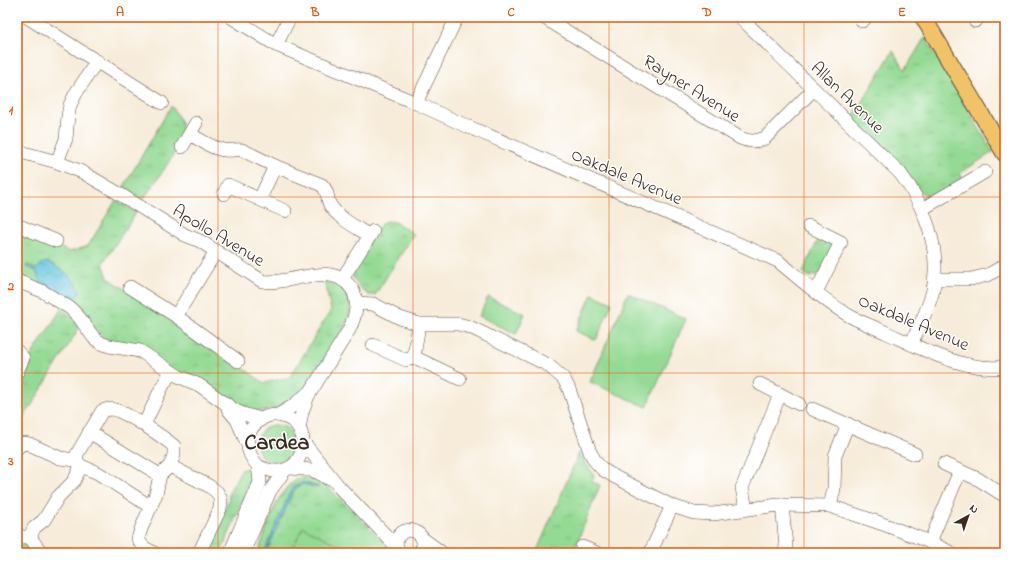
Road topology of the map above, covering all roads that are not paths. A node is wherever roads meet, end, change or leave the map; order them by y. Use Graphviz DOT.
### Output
graph roads {
  1 [pos="27,17"];
  2 [pos="231,17"];
  3 [pos="290,17"];
  4 [pos="457,17"];
  5 [pos="543,17"];
  6 [pos="740,17"];
  7 [pos="923,17"];
  8 [pos="276,45"];
  9 [pos="97,61"];
  10 [pos="814,89"];
  11 [pos="416,103"];
  12 [pos="162,104"];
  13 [pos="182,147"];
  14 [pos="17,151"];
  15 [pos="1005,154"];
  16 [pos="58,162"];
  17 [pos="275,166"];
  18 [pos="977,172"];
  19 [pos="224,194"];
  20 [pos="260,199"];
  21 [pos="922,209"];
  22 [pos="285,211"];
  23 [pos="19,222"];
  24 [pos="809,226"];
  25 [pos="56,241"];
  26 [pos="216,251"];
  27 [pos="1005,265"];
  28 [pos="934,278"];
  29 [pos="342,279"];
  30 [pos="17,281"];
  31 [pos="130,287"];
  32 [pos="815,291"];
  33 [pos="357,303"];
  34 [pos="176,316"];
  35 [pos="419,324"];
  36 [pos="373,344"];
  37 [pos="911,344"];
  38 [pos="17,351"];
  39 [pos="414,357"];
  40 [pos="238,361"];
  41 [pos="1005,367"];
  42 [pos="17,372"];
  43 [pos="171,372"];
  44 [pos="460,379"];
  45 [pos="760,384"];
  46 [pos="314,386"];
  47 [pos="780,394"];
  48 [pos="223,403"];
  49 [pos="799,404"];
  50 [pos="812,409"];
  51 [pos="278,415"];
  52 [pos="261,419"];
  53 [pos="848,424"];
  54 [pos="144,425"];
  55 [pos="299,429"];
  56 [pos="89,432"];
  57 [pos="247,443"];
  58 [pos="304,443"];
  59 [pos="17,448"];
  60 [pos="915,454"];
  61 [pos="78,463"];
  62 [pos="944,464"];
  63 [pos="170,466"];
  64 [pos="258,466"];
  65 [pos="288,469"];
  66 [pos="960,471"];
  67 [pos="160,475"];
  68 [pos="340,488"];
  69 [pos="1005,496"];
  70 [pos="782,505"];
  71 [pos="672,506"];
  72 [pos="830,506"];
  73 [pos="151,507"];
  74 [pos="746,509"];
  75 [pos="374,522"];
  76 [pos="403,532"];
  77 [pos="23,536"];
  78 [pos="422,539"];
  79 [pos="930,542"];
  80 [pos="582,548"];
  81 [pos="399,550"];
  82 [pos="44,553"];
  83 [pos="154,553"];
  84 [pos="199,553"];
  85 [pos="230,553"];
  86 [pos="243,553"];
  87 [pos="419,553"];
  88 [pos="442,553"];
  89 [pos="597,553"];
  90 [pos="650,553"];
  91 [pos="785,553"];
  92 [pos="951,553"];
  1 -- 9 [label="street"];
  2 -- 8 [label="street, Oakdale Avenue"];
  3 -- 8 [label="street"];
  4 -- 11 [label="street"];
  5 -- 10 [label="street, Rayner Avenue"];
  6 -- 10 [label="street, Allan Avenue"];
  7 -- 15 [label="main road"];
  8 -- 11 [label="street, Oakdale Avenue"];
  9 -- 12 [label="street"];
  9 -- 16 [label="street"];
  10 -- 21 [label="street, Allan Avenue"];
  11 -- 32 [label="street, Oakdale Avenue"];
  13 -- 17 [label="street"];
  14 -- 16 [label="street, Apollo Avenue"];
  16 -- 26 [label="street, Apollo Avenue"];
  17 -- 20 [label="street"];
  17 -- 29 [label="street"];
  18 -- 21 [label="street"];
  19 -- 20 [label="street"];
  20 -- 22 [label="street"];
  21 -- 28 [label="street, Allan Avenue"];
  23 -- 25 [label="street"];
  24 -- 32 [label="street"];
  26 -- 29 [label="street, Apollo Avenue"];
  26 -- 34 [label="street"];
  27 -- 28 [label="street"];
  28 -- 37 [label="street, Allan Avenue"];
  29 -- 33 [label="street"];
  30 -- 43 [label="street"];
  31 -- 34 [label="street"];
  32 -- 37 [label="street, Oakdale Avenue"];
  33 -- 35 [label="street"];
  33 -- 46 [label="street"];
  34 -- 40 [label="street"];
  35 -- 39 [label="street"];
  35 -- 71 [label="street"];
  36 -- 39 [label="street"];
  37 -- 41 [label="street, Oakdale Avenue"];
  38 -- 42 [label="street"];
  39 -- 44 [label="street"];
  43 -- 48 [label="street"];
  43 -- 54 [label="street"];
  45 -- 47 [label="street"];
  46 -- 51 [label="street"];
  46 -- 55 [label="street"];
  47 -- 49 [label="street"];
  47 -- 74 [label="street"];
  48 -- 52 [label="street"];
  48 -- 57 [label="street"];
  50 -- 53 [label="street"];
  51 -- 52 [label="street"];
  51 -- 55 [label="street"];
  52 -- 57 [label="street"];
  53 -- 60 [label="street"];
  53 -- 72 [label="street"];
  54 -- 56 [label="street"];
  54 -- 63 [label="street"];
  55 -- 58 [label="street"];
  56 -- 61 [label="street"];
  56 -- 67 [label="street"];
  57 -- 64 [label="street"];
  58 -- 65 [label="street"];
  58 -- 68 [label="street"];
  59 -- 61 [label="street"];
  61 -- 73 [label="street"];
  61 -- 77 [label="street"];
  62 -- 66 [label="street"];
  63 -- 67 [label="street"];
  63 -- 84 [label="street"];
  64 -- 65 [label="street"];
  64 -- 85 [label="street"];
  65 -- 68 [label="street"];
  65 -- 86 [label="street"];
  66 -- 69 [label="street"];
  66 -- 79 [label="street"];
  67 -- 73 [label="street"];
  68 -- 75 [label="street"];
  70 -- 72 [label="street"];
  70 -- 74 [label="street"];
  70 -- 91 [label="street"];
  71 -- 74 [label="street"];
  71 -- 90 [label="street"];
  72 -- 79 [label="street"];
  73 -- 83 [label="street"];
  75 -- 76 [label="street"];
  75 -- 81 [label="street"];
  76 -- 78 [label="street"];
  76 -- 81 [label="street"];
  77 -- 82 [label="street"];
  78 -- 87 [label="street"];
  78 -- 88 [label="street"];
  79 -- 92 [label="street"];
  80 -- 89 [label="street"];
}
